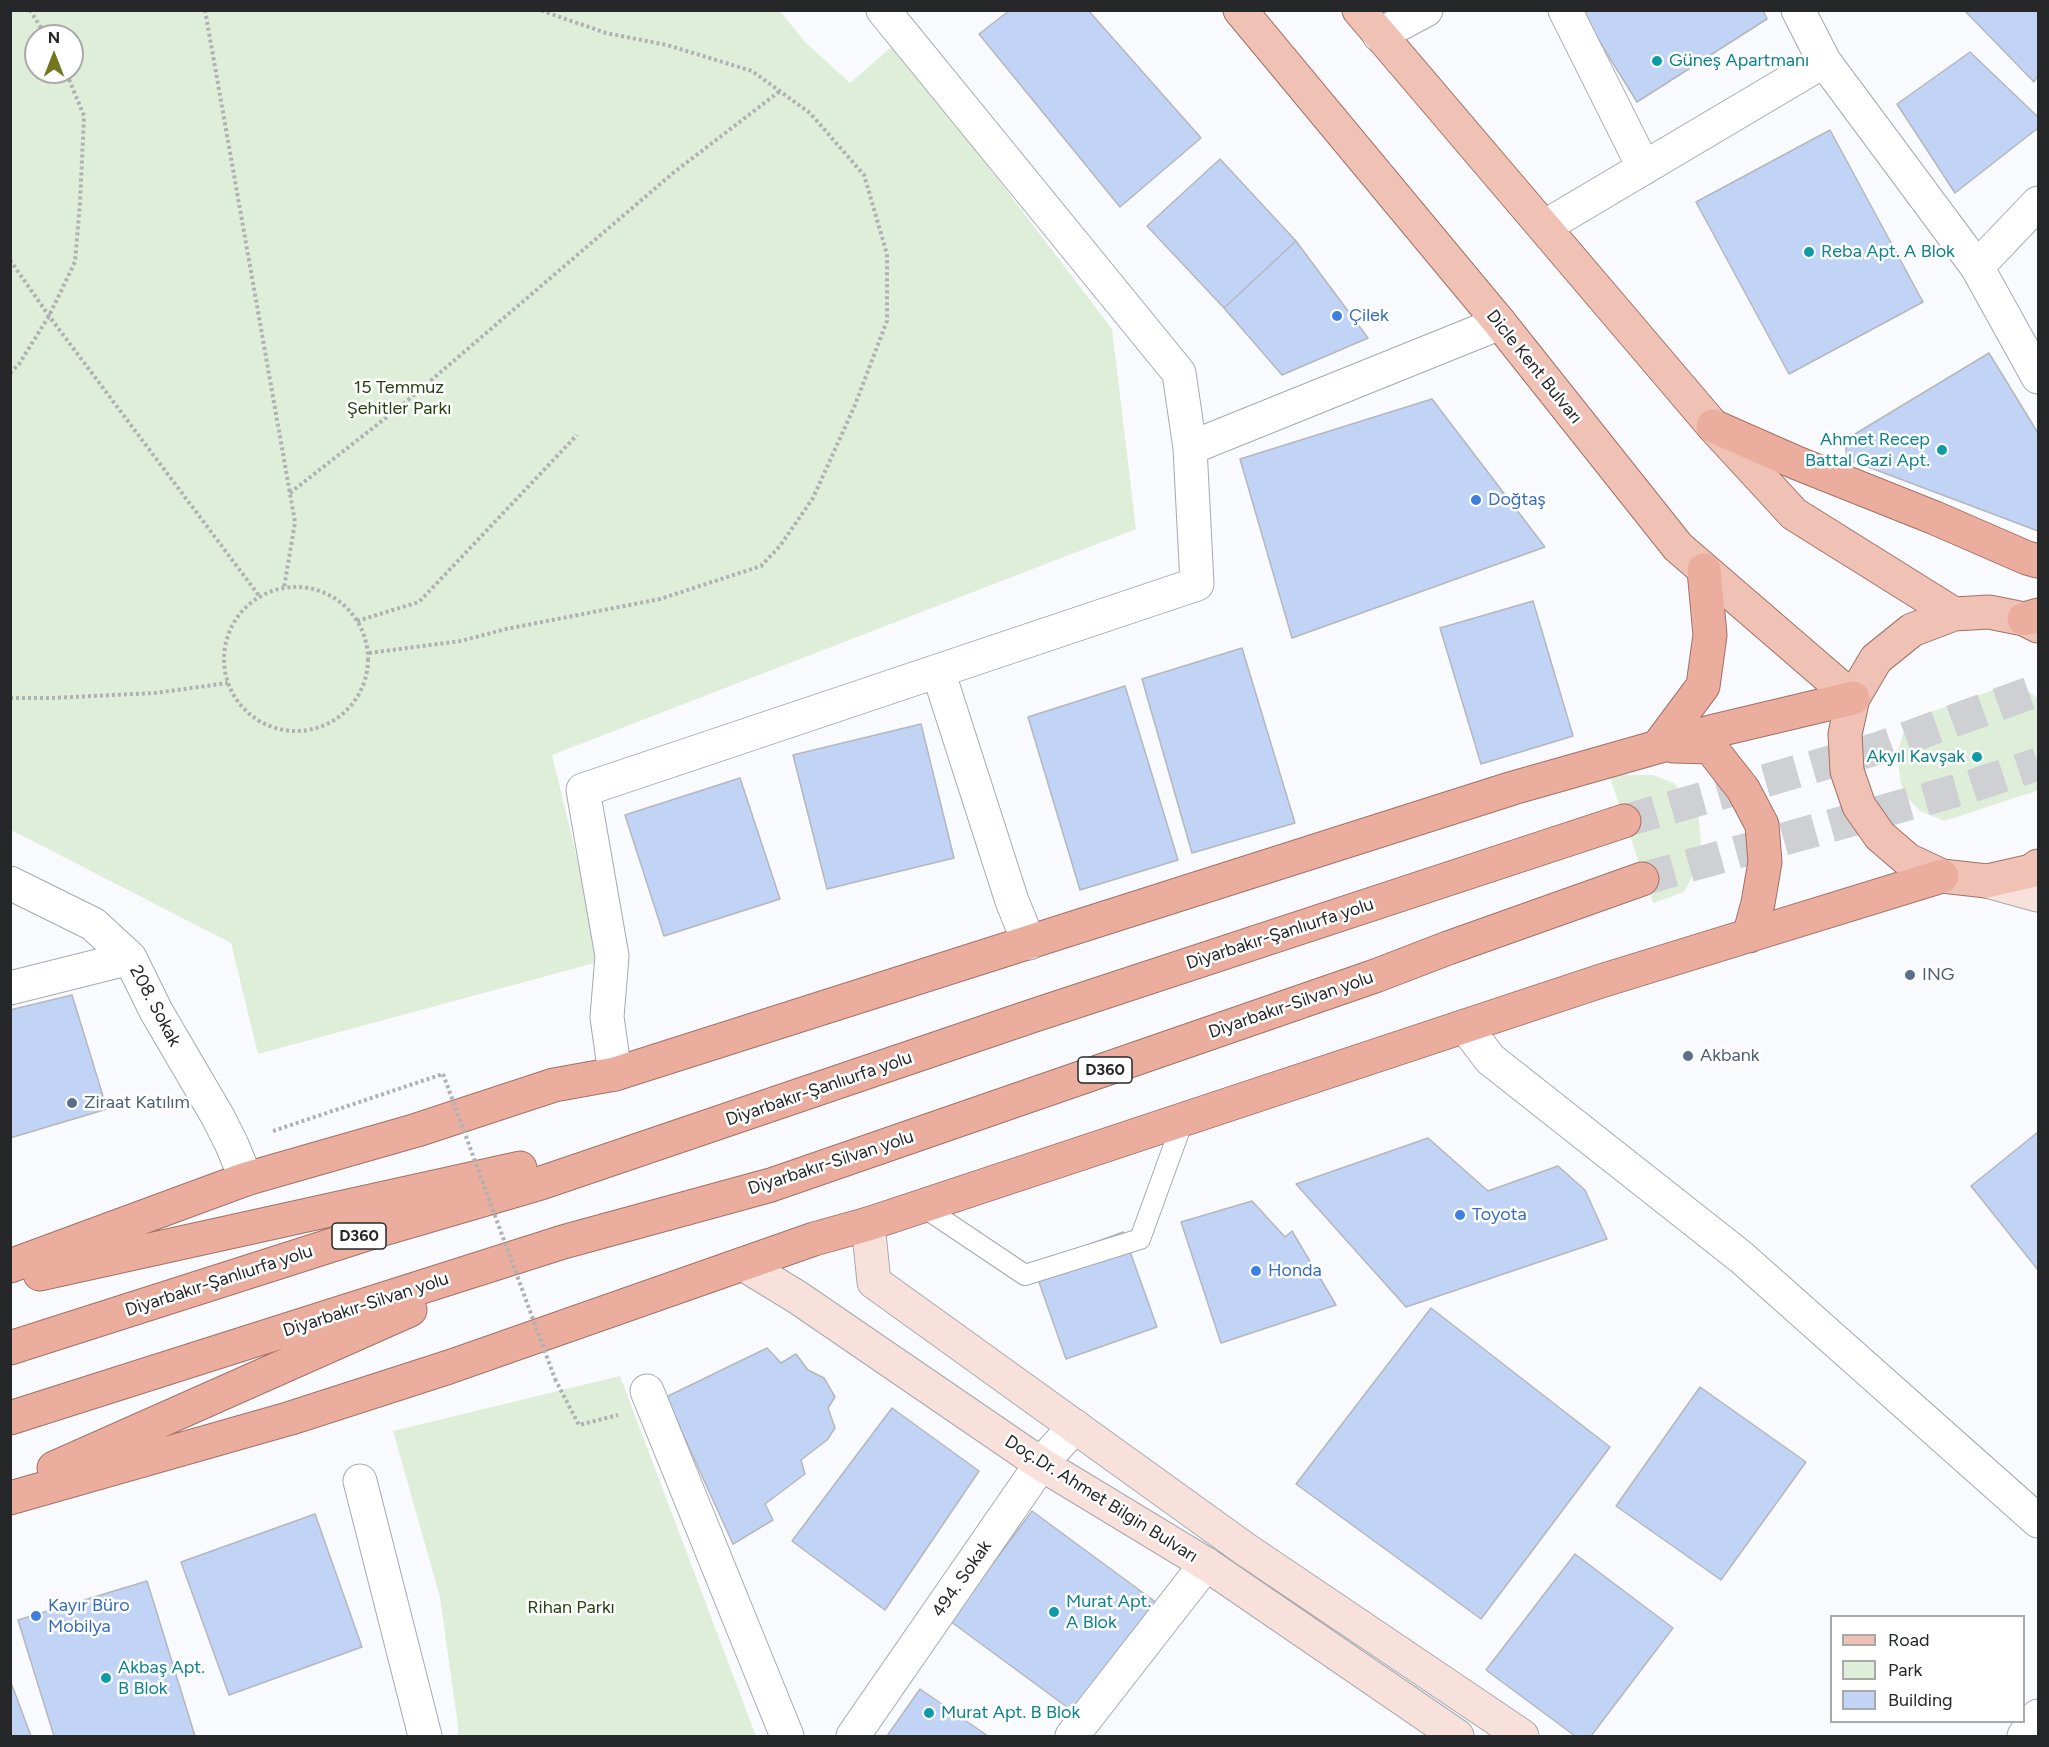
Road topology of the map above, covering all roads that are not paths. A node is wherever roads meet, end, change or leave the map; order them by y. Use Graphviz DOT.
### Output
graph roads {
  1 [pos="883,10"];
  2 [pos="1240,10"];
  3 [pos="1359,10"];
  4 [pos="1426,10"];
  5 [pos="1564,10"];
  6 [pos="1798,10"];
  7 [pos="1379,35"];
  8 [pos="1824,61"];
  9 [pos="1644,168"];
  10 [pos="2038,203"];
  11 [pos="1544,227"];
  12 [pos="1977,267"];
  13 [pos="1500,323"];
  14 [pos="2038,377"];
  15 [pos="1713,426"];
  16 [pos="1190,448"];
  17 [pos="2038,561"];
  18 [pos="1704,570"];
  19 [pos="1954,614"];
  20 [pos="2034,620"];
  21 [pos="938,671"];
  22 [pos="1853,698"];
  23 [pos="1659,746"];
  24 [pos="1624,821"];
  25 [pos="2038,866"];
  26 [pos="1942,876"];
  27 [pos="1642,879"];
  28 [pos="1987,881"];
  29 [pos="10,883"];
  30 [pos="2038,895"];
  31 [pos="1749,936"];
  32 [pos="1029,943"];
  33 [pos="130,958"];
  34 [pos="10,988"];
  35 [pos="1465,1026"];
  36 [pos="615,1074"];
  37 [pos="1184,1118"];
  38 [pos="709,1126"];
  39 [pos="246,1179"];
  40 [pos="922,1206"];
  41 [pos="868,1224"];
  42 [pos="563,1242"];
  43 [pos="743,1263"];
  44 [pos="10,1266"];
  45 [pos="10,1280"];
  46 [pos="10,1348"];
  47 [pos="647,1390"];
  48 [pos="10,1418"];
  49 [pos="1074,1426"];
  50 [pos="1041,1464"];
  51 [pos="360,1481"];
  52 [pos="10,1487"];
  53 [pos="10,1498"];
  54 [pos="2038,1521"];
  55 [pos="1206,1564"];
  56 [pos="2038,1716"];
  57 [pos="425,1737"];
  58 [pos="787,1737"];
  59 [pos="853,1737"];
  60 [pos="1072,1737"];
  61 [pos="1457,1737"];
  62 [pos="1522,1737"];
  63 [pos="2024,1737"];
  1 -- 16 [label="street"];
  2 -- 13 [label="main road, Dicle Kent Bulvarı"];
  3 -- 7 [label="main road"];
  4 -- 7 [label="street"];
  5 -- 9 [label="street"];
  6 -- 8 [label="street"];
  7 -- 11 [label="main road"];
  8 -- 9 [label="street"];
  8 -- 12 [label="street"];
  9 -- 11 [label="street"];
  10 -- 12 [label="street"];
  11 -- 15 [label="main road"];
  12 -- 14 [label="street"];
  13 -- 16 [label="street"];
  13 -- 18 [label="main road, Dicle Kent Bulvarı"];
  15 -- 17 [label="highway"];
  15 -- 19 [label="main road"];
  16 -- 21 [label="street"];
  18 -- 22 [label="main road, Dicle Kent Bulvarı"];
  18 -- 23 [label="highway"];
  19 -- 20 [label="main road"];
  19 -- 22 [label="main road"];
  21 -- 32 [label="street"];
  21 -- 36 [label="street"];
  22 -- 23 [label="highway"];
  22 -- 26 [label="main road"];
  23 -- 31 [label="highway"];
  23 -- 32 [label="highway"];
  24 -- 38 [label="highway, Diyarbakır-Şanlıurfa yolu / D360"];
  25 -- 28 [label="main road"];
  26 -- 28 [label="main road"];
  26 -- 31 [label="highway"];
  27 -- 42 [label="highway, Diyarbakır-Silvan yolu / D360"];
  28 -- 30 [label="main road"];
  29 -- 33 [label="street, 208. Sokak"];
  31 -- 35 [label="highway"];
  32 -- 36 [label="highway"];
  33 -- 34 [label="street"];
  33 -- 39 [label="street, 208. Sokak"];
  35 -- 37 [label="highway"];
  35 -- 54 [label="street"];
  36 -- 39 [label="highway"];
  37 -- 40 [label="highway"];
  37 -- 40 [label="lane"];
  38 -- 45 [label="highway"];
  38 -- 46 [label="highway, Diyarbakır-Şanlıurfa yolu / D360"];
  39 -- 44 [label="highway"];
  40 -- 41 [label="highway"];
  41 -- 43 [label="highway"];
  41 -- 49 [label="main road, Doç.Dr. Ahmet Bilgin Bulvarı"];
  42 -- 48 [label="highway, Diyarbakır-Silvan yolu / D360"];
  42 -- 52 [label="highway"];
  43 -- 50 [label="main road, Doç.Dr. Ahmet Bilgin Bulvarı"];
  43 -- 53 [label="highway"];
  47 -- 58 [label="street"];
  49 -- 50 [label="street, 494. Sokak"];
  49 -- 62 [label="main road, Doç.Dr. Ahmet Bilgin Bulvarı"];
  50 -- 55 [label="main road, Doç.Dr. Ahmet Bilgin Bulvarı"];
  50 -- 59 [label="street, 494. Sokak"];
  51 -- 57 [label="street"];
  55 -- 60 [label="street"];
  55 -- 61 [label="main road, Doç.Dr. Ahmet Bilgin Bulvarı"];
  56 -- 63 [label="street"];
}
